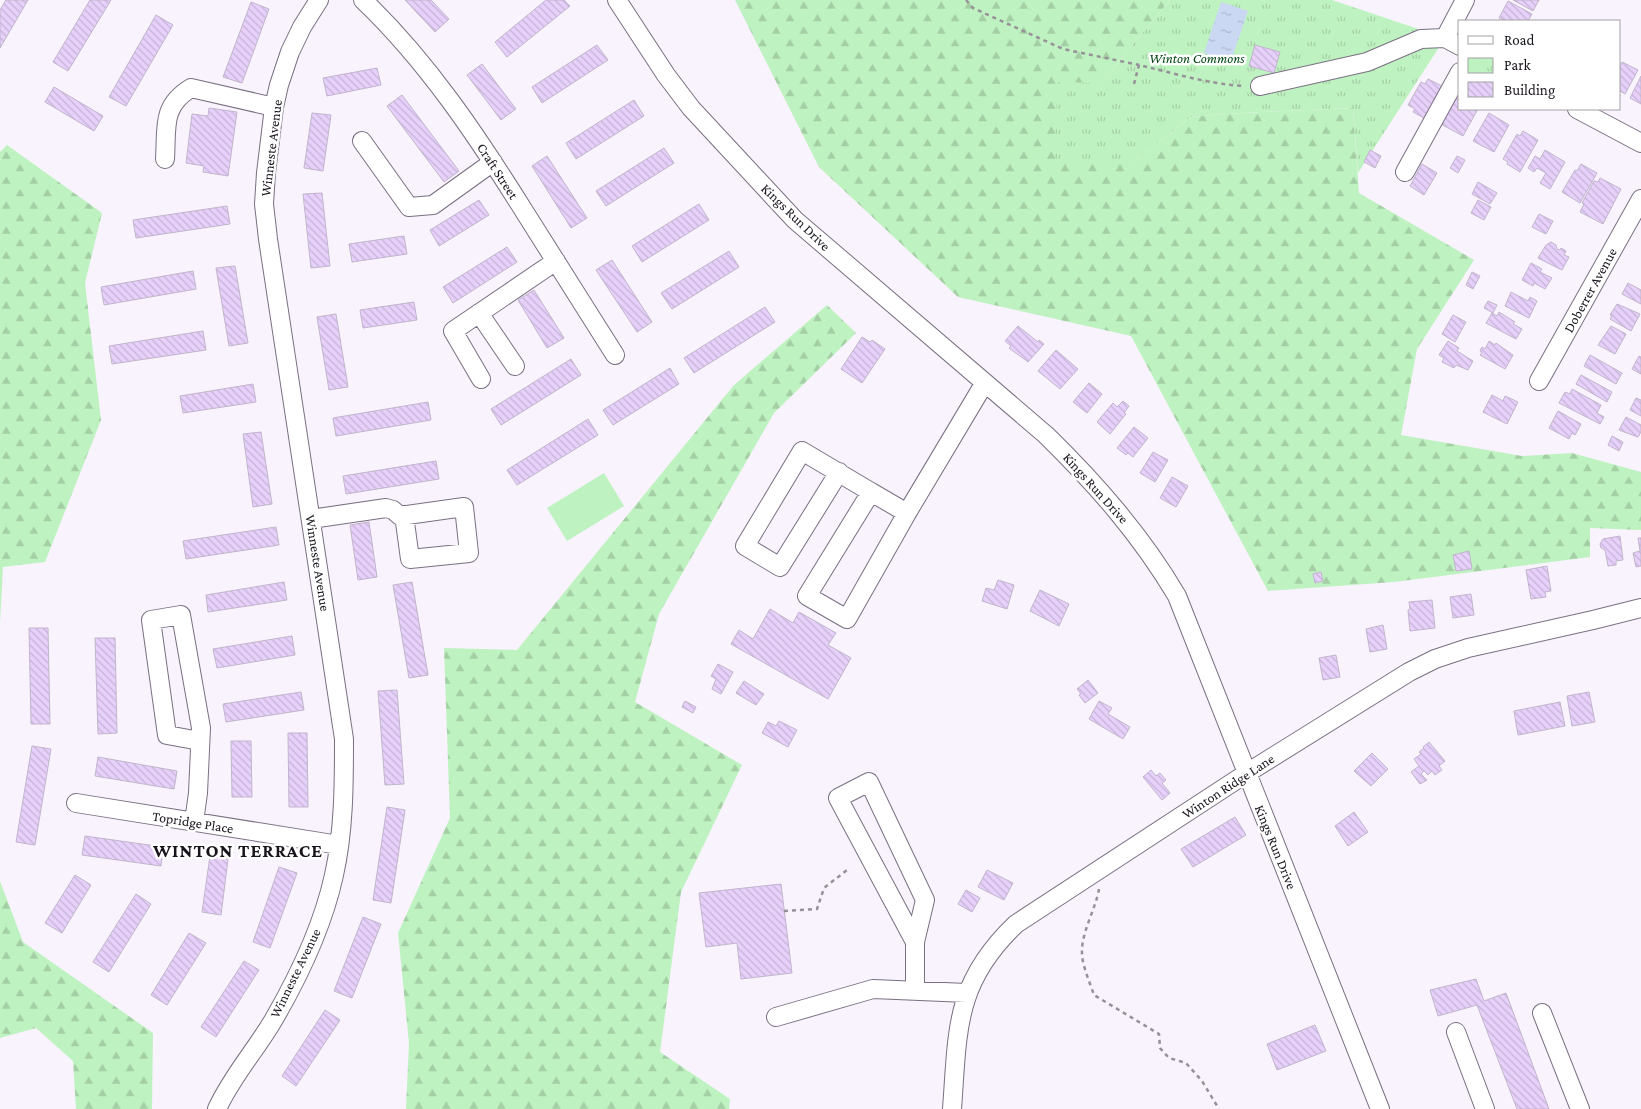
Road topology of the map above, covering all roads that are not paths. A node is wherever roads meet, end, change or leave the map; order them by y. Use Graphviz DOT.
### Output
graph roads {
  1 [pos="319,0"];
  2 [pos="362,0"];
  3 [pos="617,0"];
  4 [pos="1465,0"];
  5 [pos="1459,20"];
  6 [pos="1458,23"];
  7 [pos="1452,42"];
  8 [pos="1458,76"];
  9 [pos="1260,86"];
  10 [pos="274,107"];
  11 [pos="1579,110"];
  12 [pos="362,140"];
  13 [pos="1641,143"];
  14 [pos="165,159"];
  15 [pos="493,162"];
  16 [pos="1405,172"];
  17 [pos="1641,199"];
  18 [pos="556,261"];
  19 [pos="479,313"];
  20 [pos="615,355"];
  21 [pos="515,366"];
  22 [pos="481,379"];
  23 [pos="1539,381"];
  24 [pos="984,384"];
  25 [pos="839,472"];
  26 [pos="872,492"];
  27 [pos="907,513"];
  28 [pos="404,516"];
  29 [pos="311,519"];
  30 [pos="1641,608"];
  31 [pos="200,741"];
  32 [pos="1247,773"];
  33 [pos="76,803"];
  34 [pos="194,822"];
  35 [pos="339,845"];
  36 [pos="915,942"];
  37 [pos="914,989"];
  38 [pos="967,993"];
  39 [pos="1542,1013"];
  40 [pos="776,1017"];
  41 [pos="1456,1032"];
  42 [pos="217,1109"];
  43 [pos="952,1109"];
  44 [pos="1380,1109"];
  45 [pos="1485,1109"];
  46 [pos="1580,1109"];
  1 -- 10 [label="street, Winneste Avenue"];
  2 -- 15 [label="street, Craft Street"];
  3 -- 24 [label="street, Kings Run Drive"];
  4 -- 5 [label="street"];
  6 -- 7 [label="street"];
  7 -- 9 [label="street"];
  8 -- 16 [label="street"];
  10 -- 14 [label="street"];
  10 -- 29 [label="street, Winneste Avenue"];
  11 -- 13 [label="street"];
  12 -- 15 [label="street"];
  15 -- 18 [label="street, Craft Street"];
  17 -- 23 [label="street, Doberrer Avenue"];
  18 -- 19 [label="street"];
  18 -- 20 [label="street, Craft Street"];
  19 -- 21 [label="street"];
  19 -- 22 [label="street"];
  24 -- 27 [label="street"];
  24 -- 32 [label="street, Kings Run Drive"];
  25 -- 25 [label="street"];
  25 -- 26 [label="street"];
  26 -- 27 [label="street"];
  26 -- 27 [label="street"];
  28 -- 29 [label="street"];
  29 -- 35 [label="street, Winneste Avenue"];
  30 -- 32 [label="street, Winton Ridge Lane"];
  31 -- 31 [label="street"];
  31 -- 34 [label="street"];
  32 -- 38 [label="street, Winton Ridge Lane"];
  32 -- 44 [label="street, Kings Run Drive"];
  33 -- 34 [label="street, Topridge Place"];
  34 -- 35 [label="street, Topridge Place"];
  35 -- 42 [label="street, Winneste Avenue"];
  36 -- 36 [label="street"];
  36 -- 37 [label="street"];
  37 -- 38 [label="street"];
  37 -- 40 [label="street"];
  38 -- 43 [label="street, Winton Ridge Lane"];
  39 -- 46 [label="street"];
  41 -- 45 [label="street"];
}
